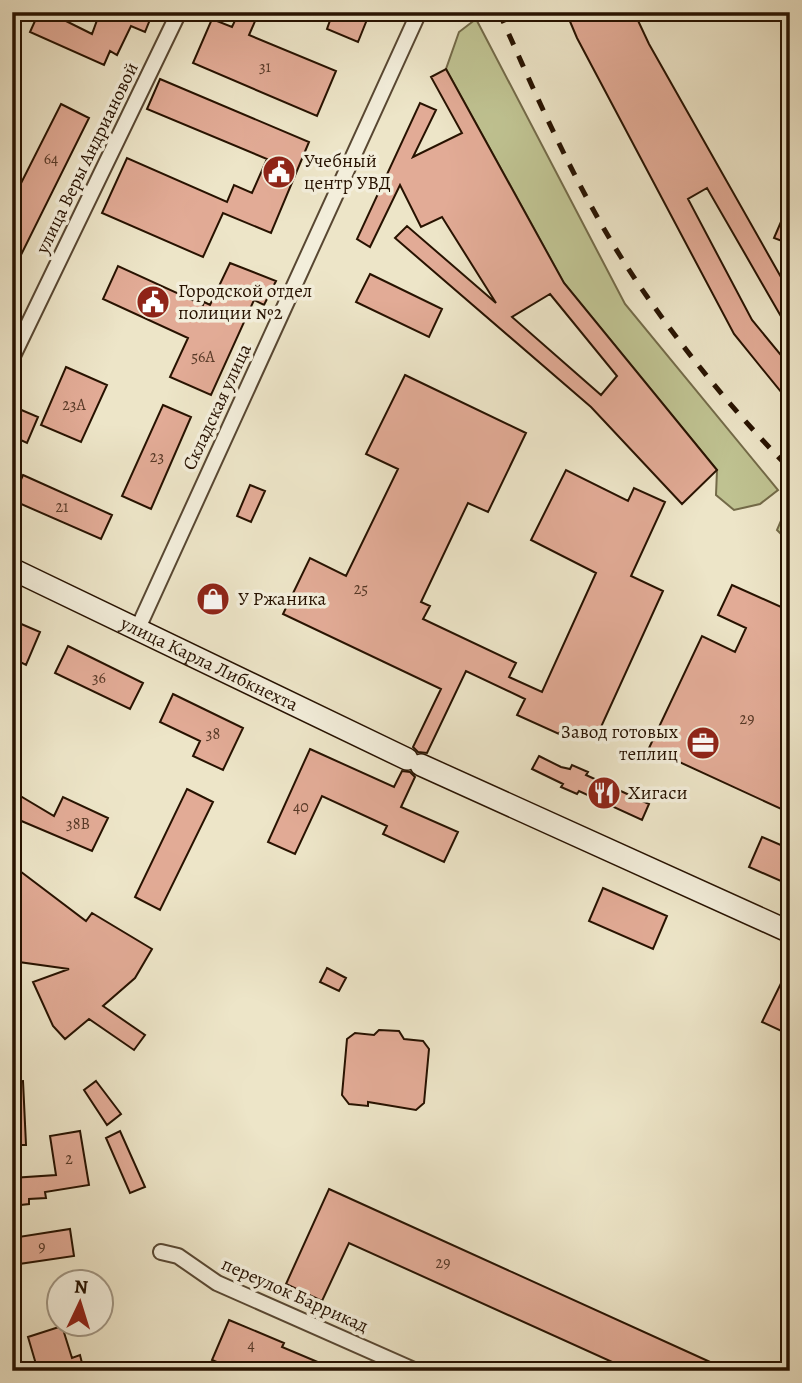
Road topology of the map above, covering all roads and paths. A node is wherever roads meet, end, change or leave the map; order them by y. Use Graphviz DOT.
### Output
graph roads {
  1 [pos="179,12"];
  2 [pos="419,12"];
  3 [pos="12,358"];
  4 [pos="12,569"];
  5 [pos="138,628"];
  6 [pos="790,932"];
  7 [pos="161,1252"];
  8 [pos="416,1371"];
  1 -- 3 [label="street, улица Веры Андриановой"];
  2 -- 5 [label="street, Складская улица"];
  4 -- 5 [label="main road, улица Карла Либкнехта"];
  5 -- 6 [label="main road, улица Карла Либкнехта"];
  7 -- 8 [label="street, переулок Баррикад"];
}
